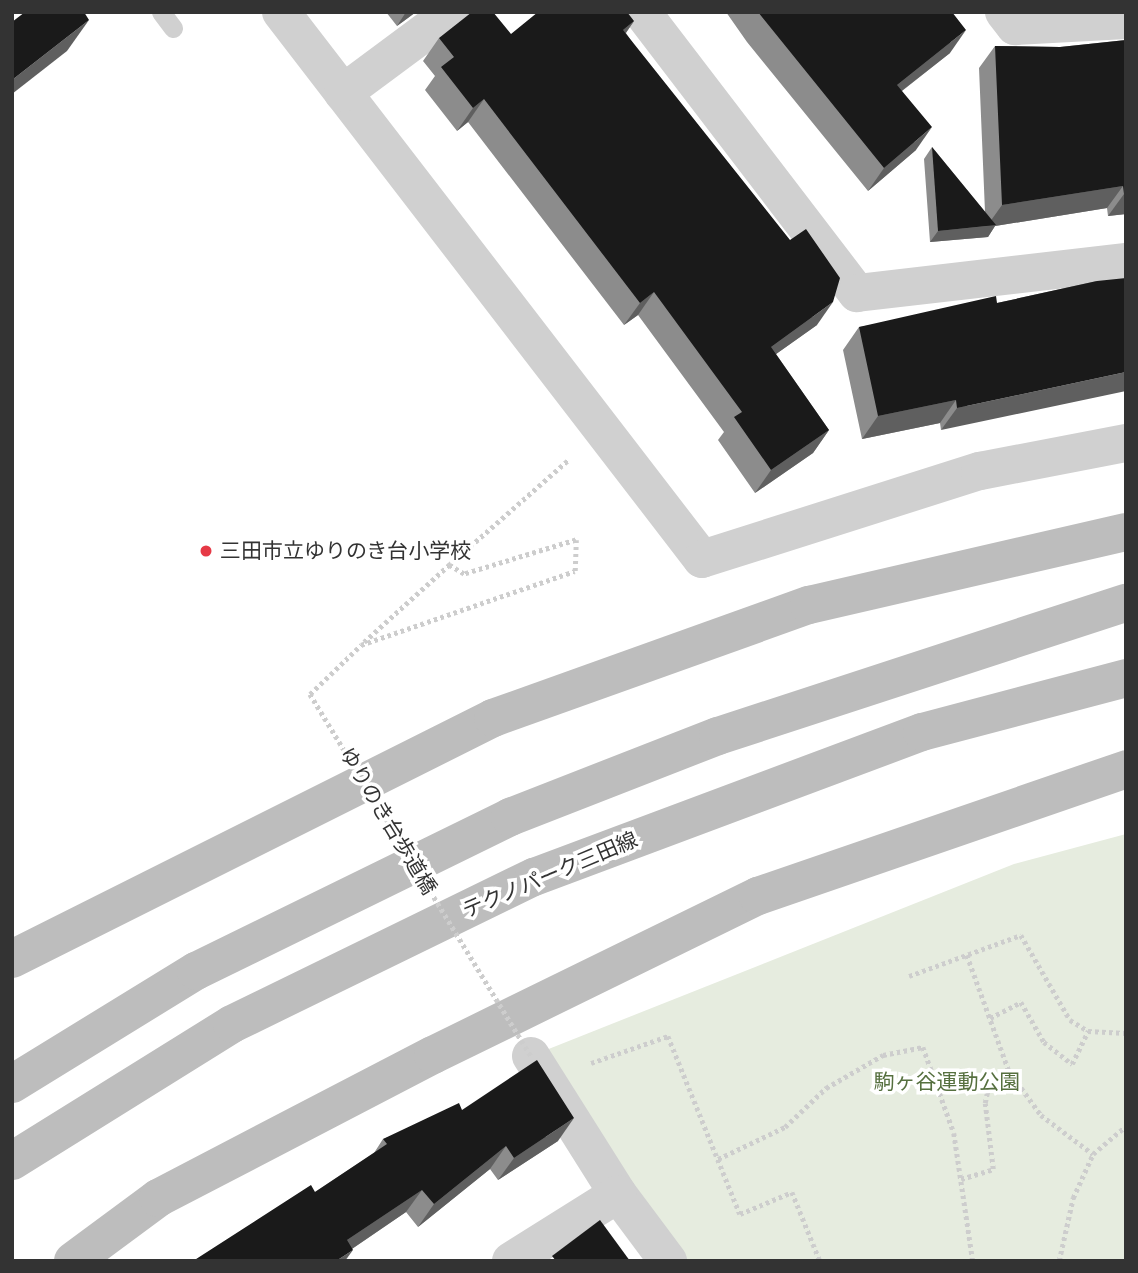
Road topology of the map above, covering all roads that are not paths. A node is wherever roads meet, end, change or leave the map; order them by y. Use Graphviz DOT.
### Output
graph roads {
  1 [pos="161,12"];
  2 [pos="281,12"];
  3 [pos="452,12"];
  4 [pos="642,12"];
  5 [pos="1004,12"];
  6 [pos="1126,20"];
  7 [pos="173,28"];
  8 [pos="343,93"];
  9 [pos="1126,261"];
  10 [pos="1126,443"];
  11 [pos="1126,532"];
  12 [pos="1126,603"];
  13 [pos="1126,678"];
  14 [pos="1126,769"];
  15 [pos="12,959"];
  16 [pos="539,1067"];
  17 [pos="12,1084"];
  18 [pos="12,1161"];
  19 [pos="618,1194"];
  20 [pos="73,1261"];
  21 [pos="511,1261"];
  22 [pos="668,1261"];
  1 -- 7 [label="lane"];
  2 -- 8 [label="street"];
  3 -- 8 [label="street"];
  4 -- 9 [label="street"];
  5 -- 6 [label="street"];
  8 -- 10 [label="street"];
  11 -- 15 [label="main road"];
  12 -- 17 [label="main road"];
  13 -- 18 [label="main road, テクノパーク三田線"];
  14 -- 20 [label="main road"];
  16 -- 19 [label="street"];
  19 -- 21 [label="street"];
  19 -- 22 [label="street"];
}
